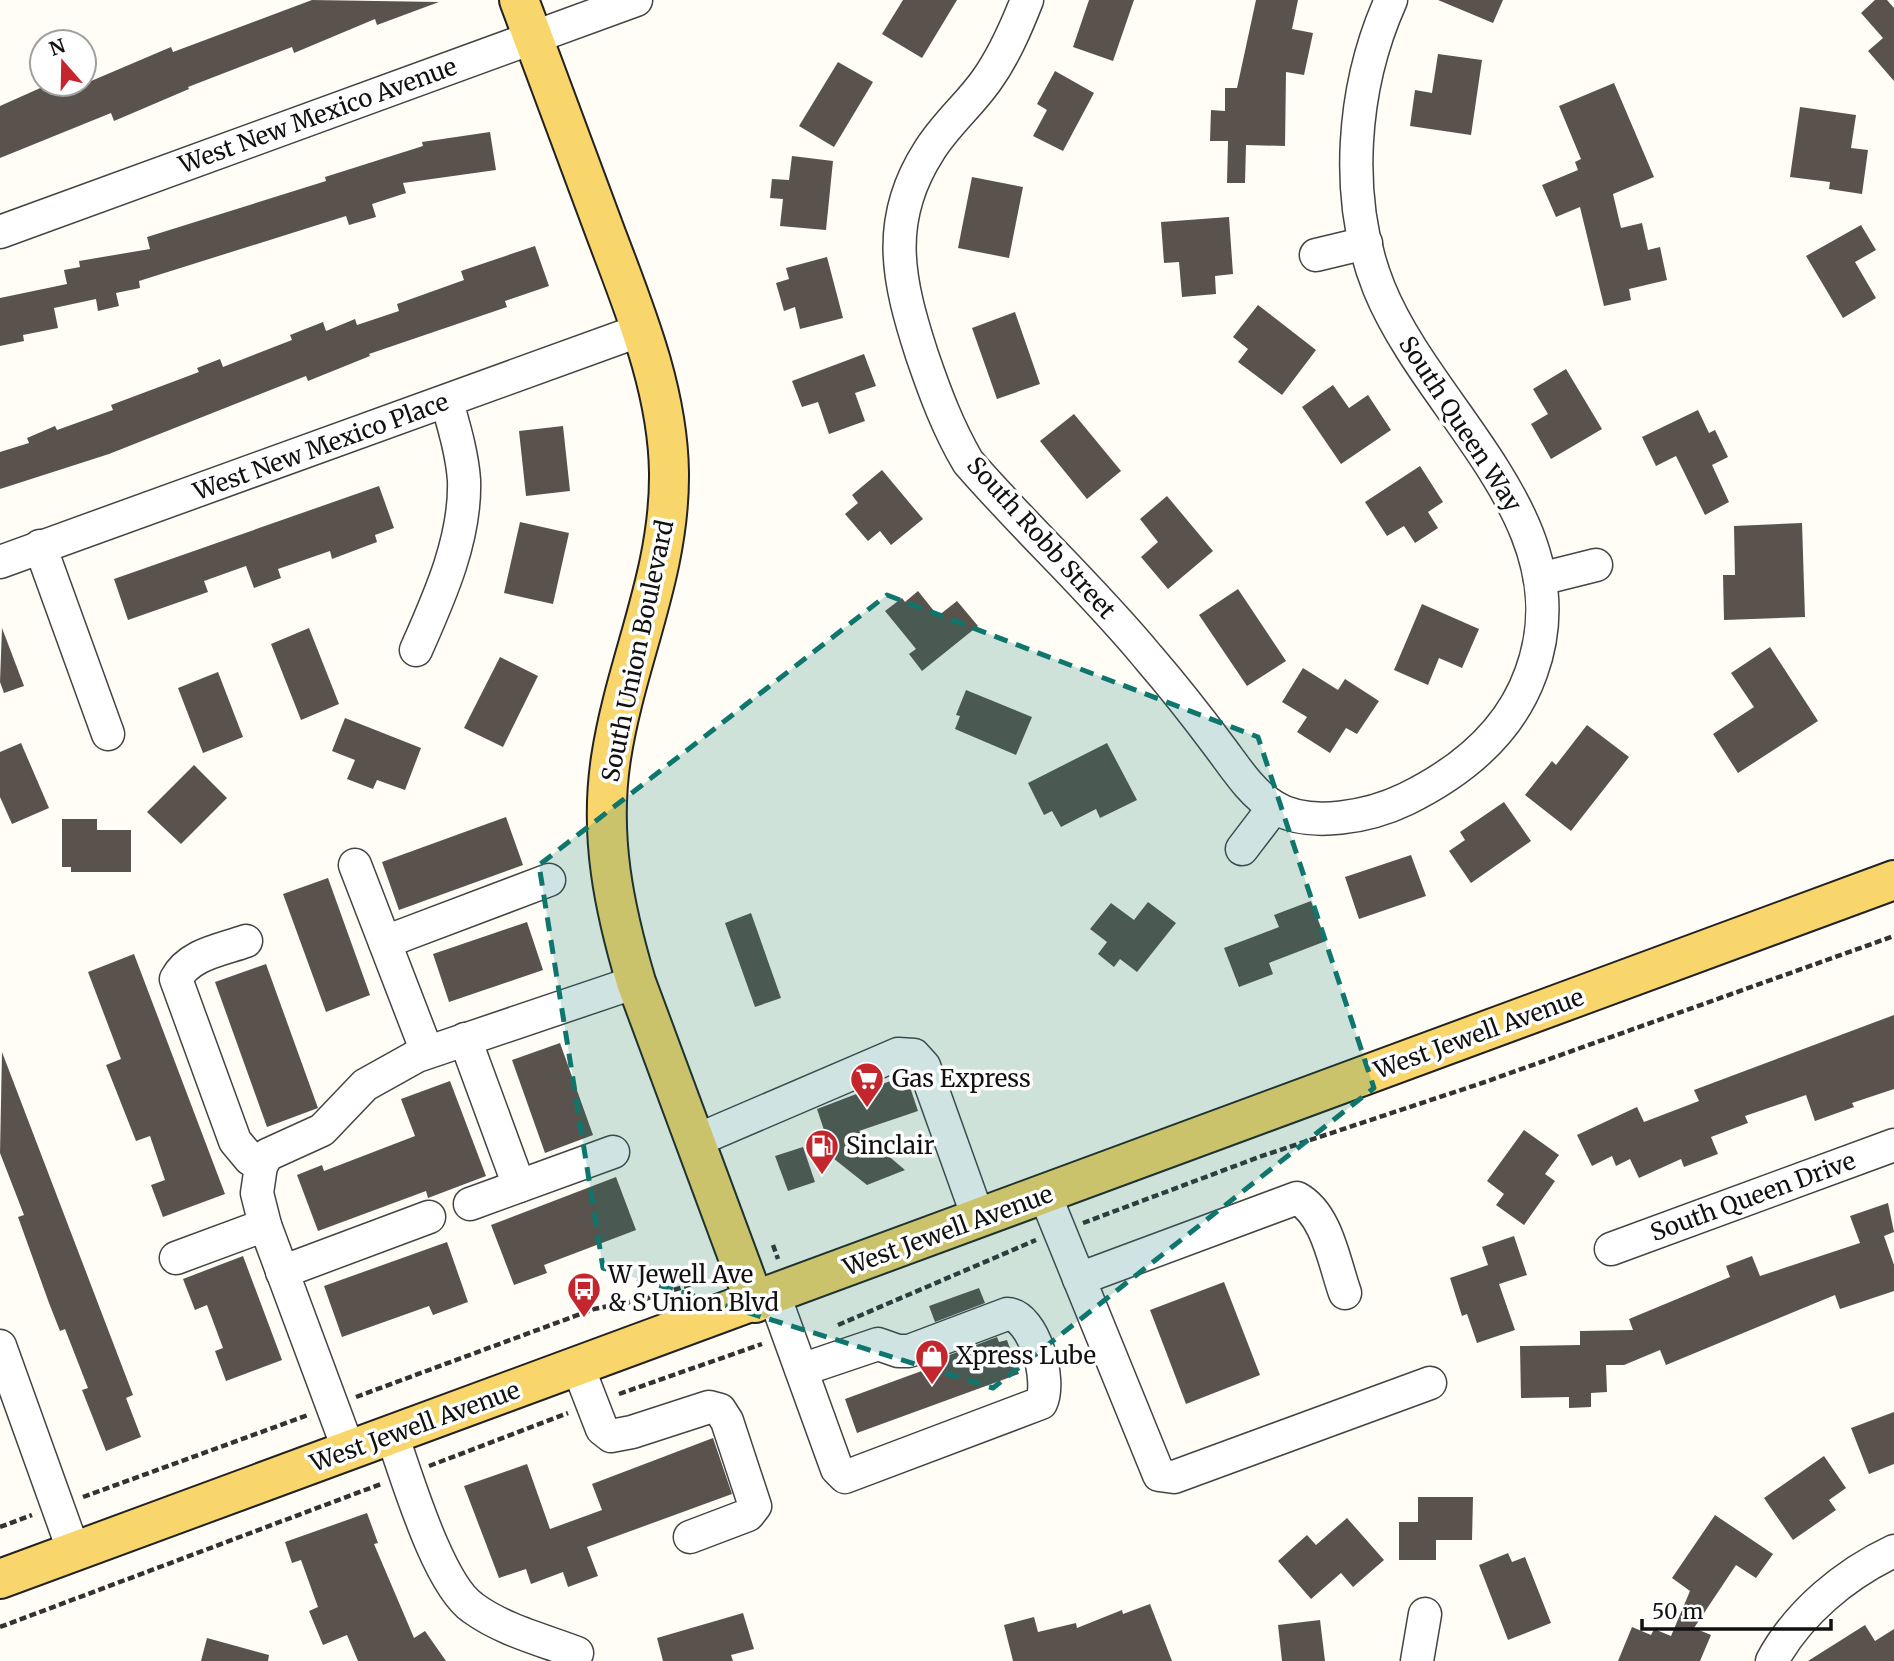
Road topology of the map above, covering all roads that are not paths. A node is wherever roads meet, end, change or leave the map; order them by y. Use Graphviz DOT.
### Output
graph roads {
  1 [pos="519,0"];
  2 [pos="636,0"];
  3 [pos="1027,0"];
  4 [pos="1391,0"];
  5 [pos="533,38"];
  6 [pos="0,232"];
  7 [pos="1366,243"];
  8 [pos="1316,255"];
  9 [pos="641,330"];
  10 [pos="447,402"];
  11 [pos="40,546"];
  12 [pos="0,562"];
  13 [pos="1596,565"];
  14 [pos="1540,579"];
  15 [pos="416,650"];
  16 [pos="108,734"];
  17 [pos="1475,755"];
  18 [pos="1274,807"];
  19 [pos="1242,849"];
  20 [pos="355,865"];
  21 [pos="549,880"];
  22 [pos="1894,880"];
  23 [pos="246,941"];
  24 [pos="385,942"];
  25 [pos="636,982"];
  26 [pos="465,1039"];
  27 [pos="427,1052"];
  28 [pos="695,1141"];
  29 [pos="1894,1145"];
  30 [pos="613,1152"];
  31 [pos="261,1166"];
  32 [pos="519,1186"];
  33 [pos="1045,1195"];
  34 [pos="470,1204"];
  35 [pos="429,1217"];
  36 [pos="979,1220"];
  37 [pos="265,1225"];
  38 [pos="1611,1249"];
  39 [pos="176,1258"];
  40 [pos="282,1272"];
  41 [pos="1079,1279"];
  42 [pos="1345,1293"];
  43 [pos="764,1299"];
  44 [pos="0,1346"];
  45 [pos="578,1367"];
  46 [pos="801,1370"];
  47 [pos="1430,1383"];
  48 [pos="392,1435"];
  49 [pos="349,1451"];
  50 [pos="690,1536"];
  51 [pos="1894,1551"];
  52 [pos="74,1552"];
  53 [pos="0,1579"];
  54 [pos="1425,1614"];
  55 [pos="577,1653"];
  56 [pos="1418,1661"];
  57 [pos="1772,1661"];
  1 -- 5 [label="main road, South Union Boulevard"];
  2 -- 5 [label="street, West New Mexico Avenue"];
  3 -- 18 [label="street, South Robb Street"];
  4 -- 7 [label="street, South Queen Way"];
  5 -- 6 [label="street, West New Mexico Avenue"];
  5 -- 9 [label="main road, South Union Boulevard"];
  7 -- 8 [label="street"];
  7 -- 14 [label="street, South Queen Way"];
  9 -- 10 [label="street, West New Mexico Place"];
  9 -- 25 [label="main road, South Union Boulevard"];
  10 -- 11 [label="street, West New Mexico Place"];
  10 -- 15 [label="street"];
  11 -- 12 [label="street, West New Mexico Place"];
  11 -- 16 [label="street"];
  13 -- 14 [label="street"];
  14 -- 17 [label="street, South Queen Way"];
  17 -- 18 [label="street, South Robb Street"];
  18 -- 19 [label="street"];
  20 -- 24 [label="street"];
  21 -- 24 [label="street"];
  22 -- 33 [label="main road, West Jewell Avenue"];
  23 -- 31 [label="street"];
  24 -- 27 [label="street"];
  25 -- 26 [label="street"];
  25 -- 28 [label="main road, South Union Boulevard"];
  26 -- 27 [label="street"];
  26 -- 32 [label="street"];
  27 -- 31 [label="street"];
  28 -- 36 [label="street"];
  28 -- 43 [label="main road, South Union Boulevard"];
  29 -- 38 [label="street, South Queen Drive"];
  30 -- 32 [label="street"];
  31 -- 37 [label="street"];
  32 -- 34 [label="street"];
  33 -- 36 [label="main road, West Jewell Avenue"];
  33 -- 41 [label="street"];
  35 -- 40 [label="street"];
  36 -- 43 [label="main road, West Jewell Avenue"];
  37 -- 39 [label="street"];
  37 -- 40 [label="street"];
  40 -- 49 [label="street"];
  41 -- 42 [label="street"];
  41 -- 47 [label="street"];
  43 -- 45 [label="main road, West Jewell Avenue"];
  43 -- 46 [label="street"];
  44 -- 52 [label="street"];
  45 -- 48 [label="main road, West Jewell Avenue"];
  45 -- 50 [label="street"];
  46 -- 46 [label="street"];
  48 -- 49 [label="main road, West Jewell Avenue"];
  48 -- 55 [label="street"];
  49 -- 52 [label="main road, West Jewell Avenue"];
  51 -- 57 [label="street"];
  52 -- 53 [label="main road, West Jewell Avenue"];
  54 -- 56 [label="street"];
}
